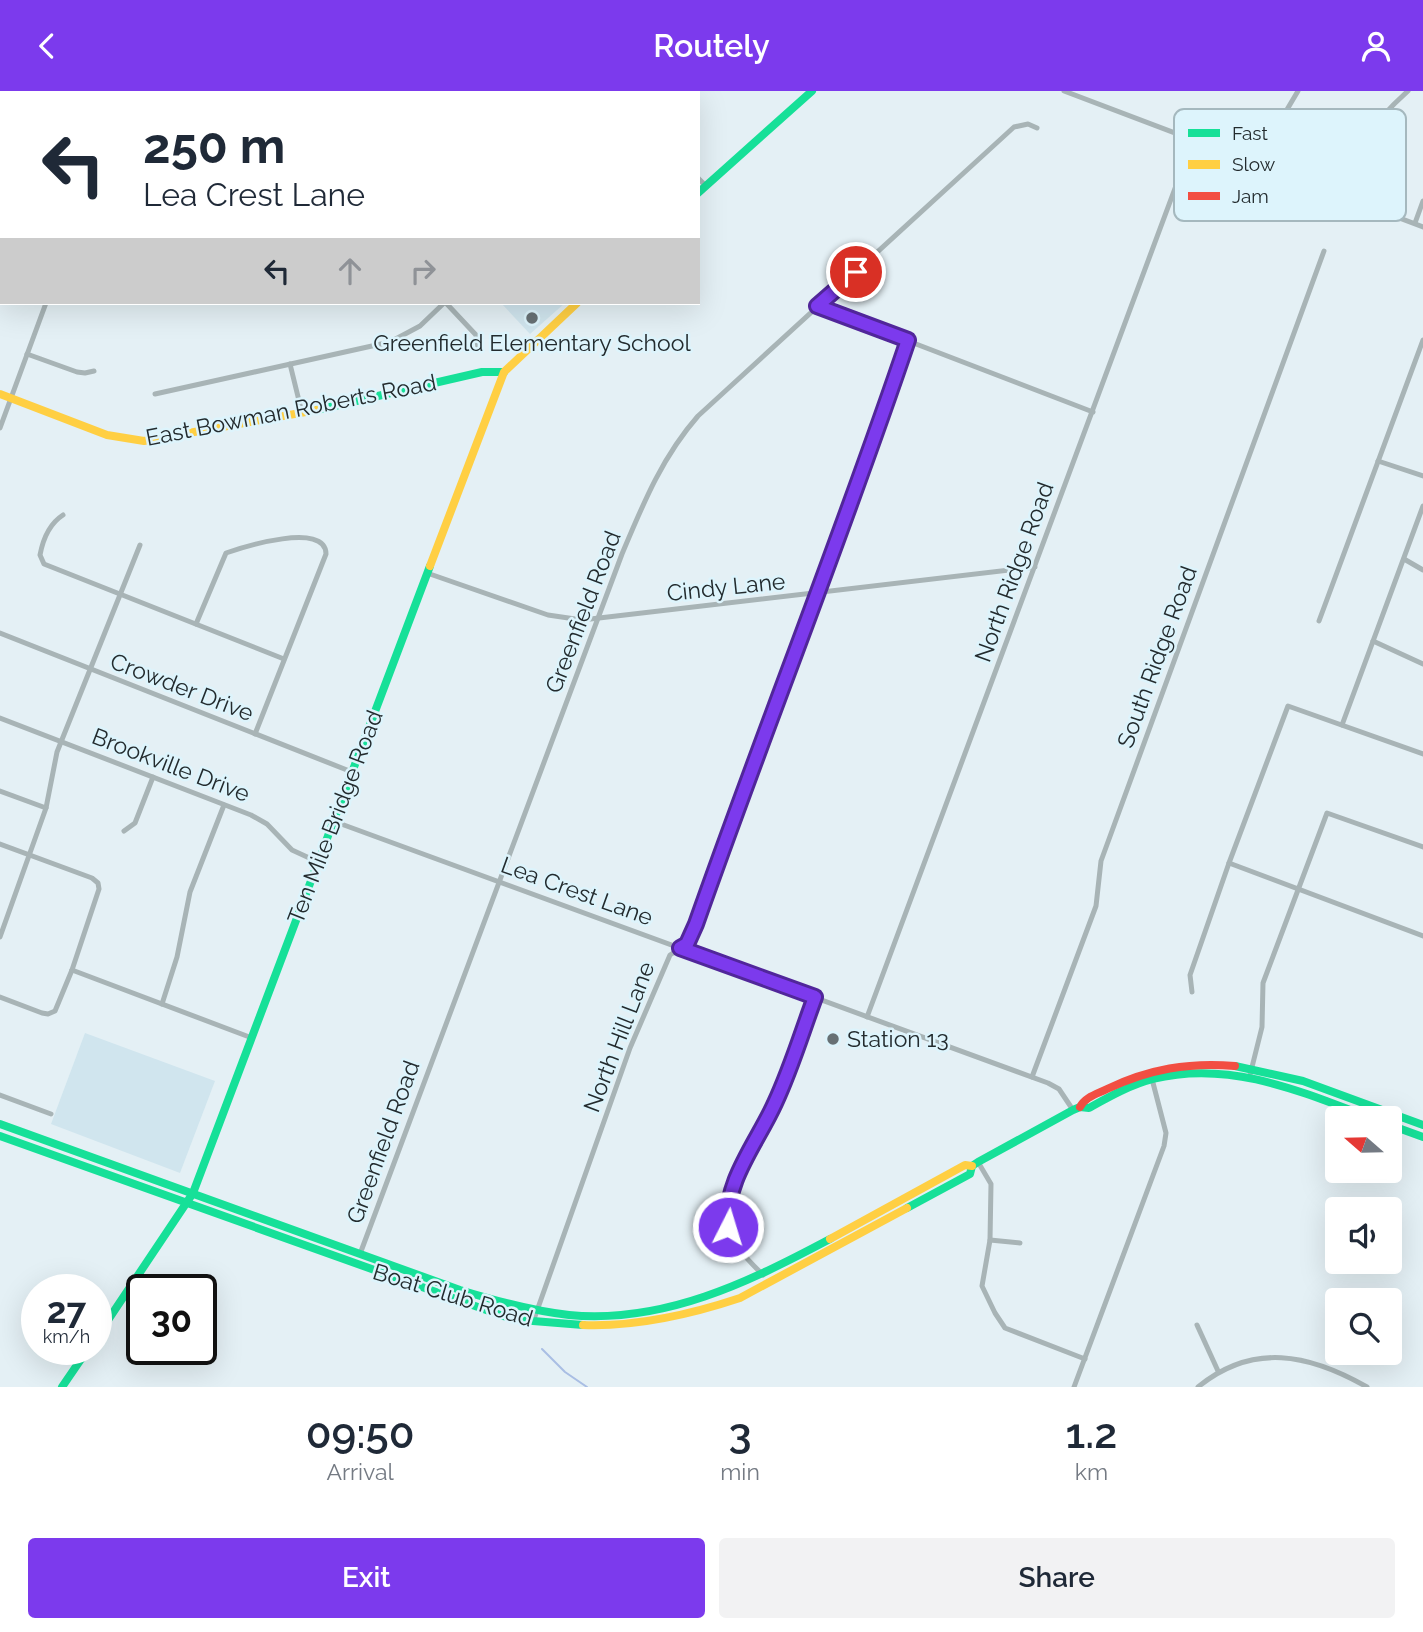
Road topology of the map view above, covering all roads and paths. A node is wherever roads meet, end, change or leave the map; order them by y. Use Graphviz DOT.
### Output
graph roads {
  1 [pos="812,91"];
  2 [pos="1064,91"];
  3 [pos="1298,91"];
  4 [pos="1408,91"];
  5 [pos="1287,109"];
  6 [pos="1389,109"];
  7 [pos="1037,128"];
  8 [pos="1174,133"];
  9 [pos="700,179"];
  10 [pos="706,186"];
  11 [pos="700,191"];
  12 [pos="1174,192"];
  13 [pos="1423,201"];
  14 [pos="1406,220"];
  15 [pos="1415,223"];
  16 [pos="1423,227"];
  17 [pos="1324,251"];
  18 [pos="45,305"];
  19 [pos="443,305"];
  20 [pos="447,305"];
  21 [pos="575,305"];
  22 [pos="817,306"];
  23 [pos="908,340"];
  24 [pos="1423,340"];
  25 [pos="478,347"];
  26 [pos="27,354"];
  27 [pos="290,365"];
  28 [pos="94,371"];
  29 [pos="504,372"];
  30 [pos="0,394"];
  31 [pos="155,394"];
  32 [pos="11,398"];
  33 [pos="1093,412"];
  34 [pos="302,413"];
  35 [pos="0,428"];
  36 [pos="1378,461"];
  37 [pos="1423,476"];
  38 [pos="1423,506"];
  39 [pos="63,515"];
  40 [pos="140,545"];
  41 [pos="1404,559"];
  42 [pos="1035,567"];
  43 [pos="1423,569"];
  44 [pos="427,573"];
  45 [pos="120,594"];
  46 [pos="815,594"];
  47 [pos="600,619"];
  48 [pos="1319,621"];
  49 [pos="196,624"];
  50 [pos="0,633"];
  51 [pos="1373,641"];
  52 [pos="284,659"];
  53 [pos="1423,664"];
  54 [pos="91,670"];
  55 [pos="0,718"];
  56 [pos="1342,725"];
  57 [pos="255,734"];
  58 [pos="61,741"];
  59 [pos="1423,754"];
  60 [pos="352,772"];
  61 [pos="153,778"];
  62 [pos="0,792"];
  63 [pos="223,805"];
  64 [pos="46,808"];
  65 [pos="333,821"];
  66 [pos="124,831"];
  67 [pos="0,844"];
  68 [pos="1423,847"];
  69 [pos="29,855"];
  70 [pos="318,862"];
  71 [pos="1229,863"];
  72 [pos="499,881"];
  73 [pos="1298,889"];
  74 [pos="1423,936"];
  75 [pos="0,937"];
  76 [pos="680,948"];
  77 [pos="72,970"];
  78 [pos="1192,992"];
  79 [pos="0,997"];
  80 [pos="815,997"];
  81 [pos="162,1004"];
  82 [pos="867,1017"];
  83 [pos="251,1038"];
  84 [pos="1251,1071"];
  85 [pos="1032,1077"];
  86 [pos="1152,1079"];
  87 [pos="0,1095"];
  88 [pos="1340,1106"];
  89 [pos="1077,1109"];
  90 [pos="51,1115"];
  91 [pos="0,1124"];
  92 [pos="1423,1125"];
  93 [pos="1402,1129"];
  94 [pos="0,1136"];
  95 [pos="1423,1137"];
  96 [pos="975,1164"];
  97 [pos="192,1193"];
  98 [pos="188,1203"];
  99 [pos="990,1240"];
  100 [pos="1020,1243"];
  101 [pos="360,1254"];
  102 [pos="762,1275"];
  103 [pos="537,1312"];
  104 [pos="112,1315"];
  105 [pos="533,1322"];
  106 [pos="1196,1325"];
  107 [pos="1086,1359"];
  108 [pos="77,1365"];
  109 [pos="1219,1371"];
  110 [pos="62,1387"];
  111 [pos="1074,1387"];
  112 [pos="1198,1387"];
  113 [pos="1367,1387"];
  1 -- 10 [label="main road"];
  2 -- 8 [label="street"];
  3 -- 5 [label="street"];
  4 -- 6 [label="street"];
  7 -- 22 [label="street, Greenfield Road"];
  9 -- 10 [label="street"];
  10 -- 11 [label="main road"];
  12 -- 33 [label="street, North Ridge Road"];
  13 -- 15 [label="street"];
  14 -- 15 [label="street"];
  15 -- 16 [label="street"];
  17 -- 85 [label="street, South Ridge Road"];
  18 -- 26 [label="street"];
  19 -- 27 [label="street"];
  20 -- 25 [label="street"];
  21 -- 29 [label="main road, Ten Mile Bridge Road"];
  22 -- 23 [label="street"];
  22 -- 47 [label="street, Greenfield Road"];
  23 -- 33 [label="street"];
  23 -- 46 [label="street, North Hill Lane"];
  24 -- 36 [label="street"];
  26 -- 28 [label="street"];
  26 -- 32 [label="street"];
  27 -- 31 [label="street"];
  27 -- 34 [label="street"];
  29 -- 34 [label="main road, East Bowman Roberts Road"];
  29 -- 44 [label="main road, Ten Mile Bridge Road"];
  30 -- 32 [label="main road, East Bowman Roberts Road"];
  32 -- 34 [label="main road, East Bowman Roberts Road"];
  32 -- 35 [label="street"];
  33 -- 42 [label="street, North Ridge Road"];
  36 -- 37 [label="street"];
  36 -- 48 [label="street"];
  38 -- 41 [label="street"];
  39 -- 45 [label="street"];
  40 -- 45 [label="street"];
  41 -- 43 [label="street"];
  41 -- 51 [label="street"];
  42 -- 46 [label="street, Cindy Lane"];
  42 -- 82 [label="street, North Ridge Road"];
  44 -- 47 [label="street, Cindy Lane"];
  44 -- 60 [label="main road, Ten Mile Bridge Road"];
  45 -- 49 [label="street"];
  45 -- 54 [label="street"];
  46 -- 47 [label="street, Cindy Lane"];
  46 -- 76 [label="street, North Hill Lane"];
  47 -- 72 [label="street, Greenfield Road"];
  49 -- 52 [label="street"];
  49 -- 52 [label="street"];
  50 -- 54 [label="street, Crowder Drive"];
  51 -- 53 [label="street"];
  51 -- 56 [label="street"];
  52 -- 57 [label="street"];
  54 -- 57 [label="street, Crowder Drive"];
  54 -- 58 [label="street"];
  55 -- 58 [label="street, Brookville Drive"];
  56 -- 59 [label="street"];
  56 -- 71 [label="street"];
  57 -- 60 [label="street, Crowder Drive"];
  58 -- 61 [label="street, Brookville Drive"];
  58 -- 64 [label="street"];
  60 -- 65 [label="main road, Ten Mile Bridge Road"];
  61 -- 63 [label="street, Brookville Drive"];
  61 -- 66 [label="street"];
  62 -- 64 [label="street"];
  63 -- 70 [label="street, Brookville Drive"];
  63 -- 81 [label="street"];
  64 -- 69 [label="street"];
  65 -- 70 [label="main road, Ten Mile Bridge Road"];
  65 -- 72 [label="street, Lea Crest Lane"];
  67 -- 69 [label="street"];
  68 -- 73 [label="street"];
  69 -- 75 [label="street"];
  69 -- 77 [label="street"];
  70 -- 83 [label="main road, Ten Mile Bridge Road"];
  71 -- 73 [label="street"];
  71 -- 78 [label="street"];
  72 -- 76 [label="street, Lea Crest Lane"];
  72 -- 101 [label="street, Greenfield Road"];
  73 -- 74 [label="street"];
  73 -- 84 [label="street"];
  76 -- 80 [label="street, Lea Crest Lane"];
  76 -- 103 [label="street, North Hill Lane"];
  77 -- 79 [label="street"];
  77 -- 81 [label="street"];
  80 -- 82 [label="street, Lea Crest Lane"];
  80 -- 102 [label="street"];
  81 -- 83 [label="street"];
  82 -- 85 [label="street, Lea Crest Lane"];
  83 -- 97 [label="main road, Ten Mile Bridge Road"];
  84 -- 86 [label="main road, Boat Club Road"];
  84 -- 88 [label="main road, Boat Club Road"];
  84 -- 89 [label="main road, Boat Club Road"];
  84 -- 92 [label="main road, Boat Club Road"];
  85 -- 89 [label="street, Lea Crest Lane"];
  86 -- 89 [label="main road, Boat Club Road"];
  86 -- 107 [label="street"];
  87 -- 90 [label="street"];
  89 -- 96 [label="main road, Boat Club Road"];
  91 -- 97 [label="main road, Boat Club Road"];
  93 -- 95 [label="main road"];
  94 -- 98 [label="main road, Boat Club Road"];
  96 -- 99 [label="street"];
  96 -- 102 [label="main road, Boat Club Road"];
  96 -- 105 [label="main road, Boat Club Road"];
  97 -- 98 [label="main road, Ten Mile Bridge Road"];
  97 -- 101 [label="main road, Boat Club Road"];
  98 -- 104 [label="main road, Ten Mile Bridge Road"];
  98 -- 105 [label="main road, Boat Club Road"];
  99 -- 100 [label="street"];
  99 -- 107 [label="street"];
  101 -- 103 [label="main road, Boat Club Road"];
  102 -- 103 [label="main road, Boat Club Road"];
  103 -- 105 [label="street, North Hill Lane"];
  106 -- 109 [label="street"];
  107 -- 111 [label="street"];
  108 -- 110 [label="main road"];
  109 -- 112 [label="street"];
  109 -- 113 [label="street"];
}
